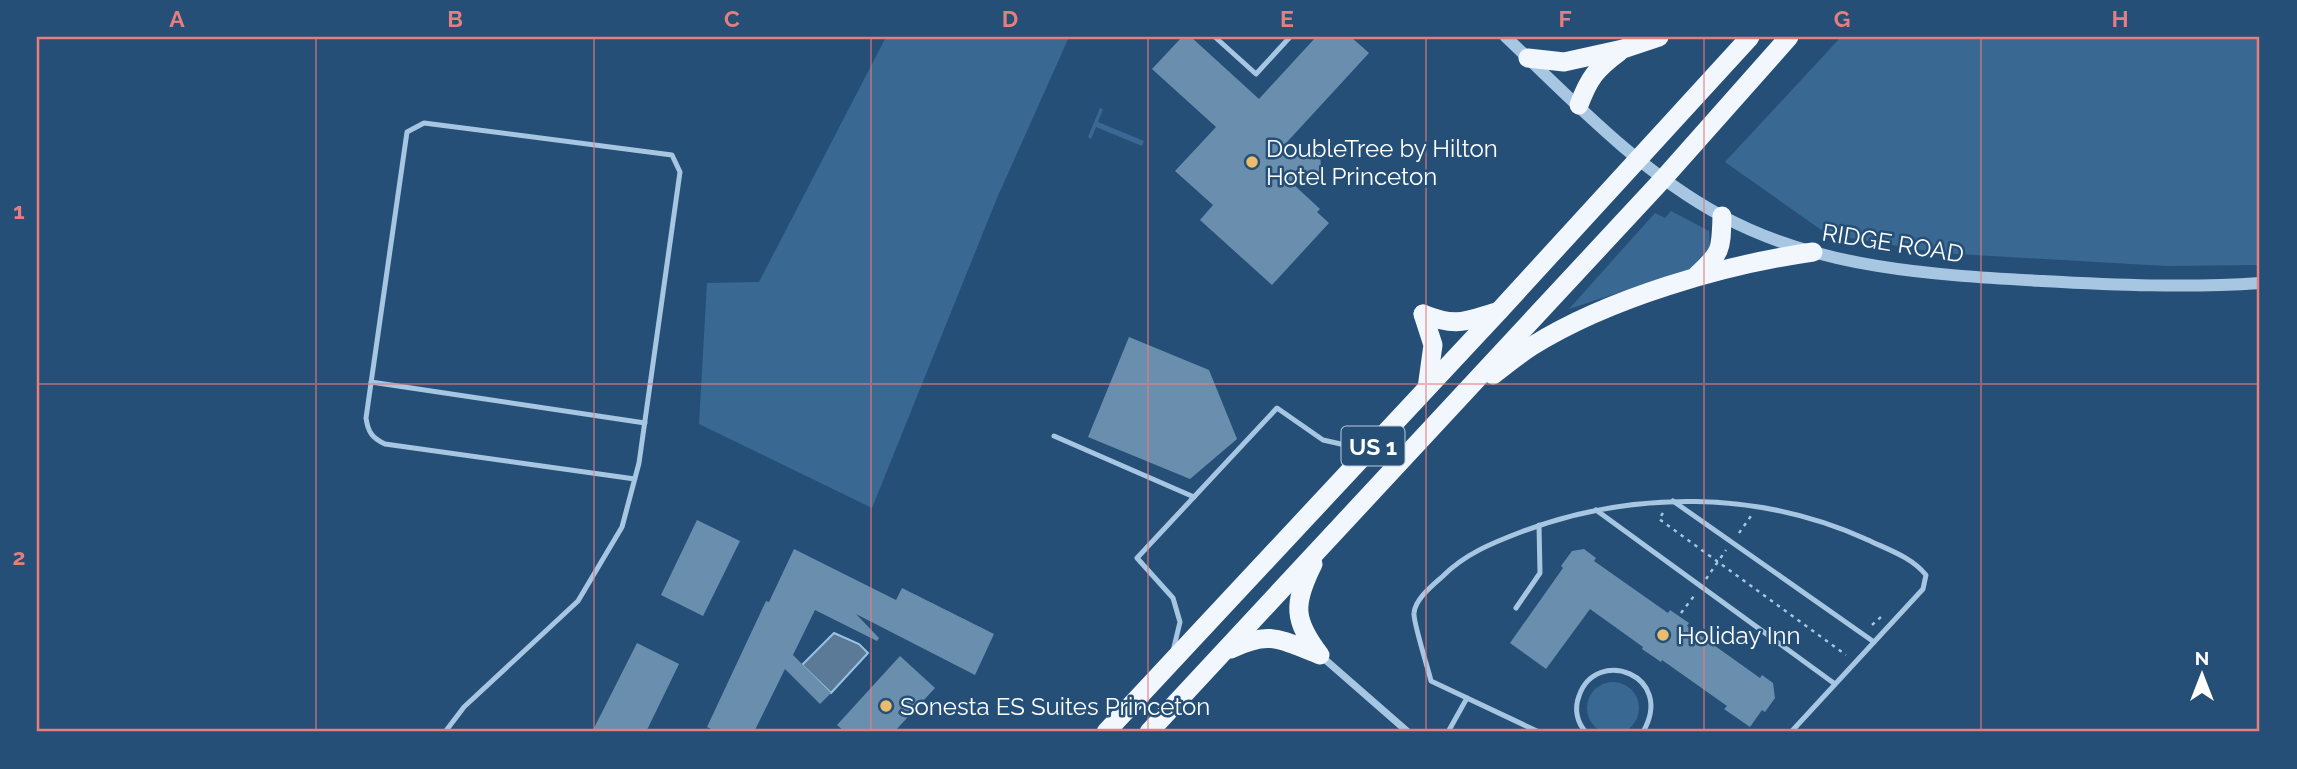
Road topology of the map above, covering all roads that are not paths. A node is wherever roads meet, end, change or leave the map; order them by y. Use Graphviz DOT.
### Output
graph roads {
  1 [pos="1215,37"];
  2 [pos="1290,37"];
  3 [pos="1506,37"];
  4 [pos="1659,37"];
  5 [pos="1750,37"];
  6 [pos="1789,37"];
  7 [pos="1623,49"];
  8 [pos="1528,58"];
  9 [pos="1579,105"];
  10 [pos="1639,159"];
  11 [pos="1663,179"];
  12 [pos="1722,216"];
  13 [pos="1813,252"];
  14 [pos="1691,280"];
  15 [pos="2260,283"];
  16 [pos="1500,310"];
  17 [pos="371,383"];
  18 [pos="1427,388"];
  19 [pos="1458,400"];
  20 [pos="645,423"];
  21 [pos="1054,436"];
  22 [pos="1369,451"];
  23 [pos="635,479"];
  24 [pos="1194,497"];
  25 [pos="1673,501"];
  26 [pos="1595,510"];
  27 [pos="1539,525"];
  28 [pos="1322,545"];
  29 [pos="1516,608"];
  30 [pos="1874,642"];
  31 [pos="1221,654"];
  32 [pos="1321,655"];
  33 [pos="1170,664"];
  34 [pos="1835,684"];
  35 [pos="1467,698"];
  36 [pos="1402,731"];
  37 [pos="445,732"];
  38 [pos="1106,732"];
  39 [pos="1149,732"];
  40 [pos="1448,732"];
  41 [pos="1539,732"];
  42 [pos="1586,732"];
  43 [pos="1643,732"];
  44 [pos="1791,732"];
  1 -- 2 [label="lane"];
  3 -- 8 [label="street, RIDGE ROAD"];
  4 -- 7 [label="highway"];
  5 -- 10 [label="highway, US 1"];
  6 -- 11 [label="highway, US 1"];
  7 -- 8 [label="highway"];
  7 -- 9 [label="highway"];
  8 -- 9 [label="street, RIDGE ROAD"];
  9 -- 10 [label="street, RIDGE ROAD"];
  10 -- 11 [label="street, RIDGE ROAD"];
  10 -- 16 [label="highway, US 1"];
  11 -- 12 [label="street, RIDGE ROAD"];
  11 -- 19 [label="highway, US 1"];
  12 -- 13 [label="street, RIDGE ROAD"];
  12 -- 14 [label="highway"];
  13 -- 14 [label="highway"];
  13 -- 15 [label="street, RIDGE ROAD"];
  14 -- 19 [label="highway"];
  16 -- 18 [label="highway, US 1"];
  16 -- 18 [label="highway"];
  17 -- 20 [label="lane"];
  17 -- 20 [label="lane"];
  17 -- 23 [label="lane"];
  18 -- 22 [label="highway, US 1"];
  19 -- 28 [label="highway, US 1"];
  20 -- 23 [label="lane"];
  21 -- 24 [label="lane"];
  22 -- 24 [label="lane"];
  22 -- 33 [label="highway, US 1"];
  23 -- 37 [label="lane"];
  24 -- 33 [label="lane"];
  25 -- 26 [label="lane"];
  25 -- 30 [label="lane"];
  25 -- 30 [label="lane"];
  26 -- 27 [label="lane"];
  26 -- 34 [label="lane"];
  27 -- 29 [label="lane"];
  27 -- 35 [label="lane"];
  28 -- 31 [label="highway, US 1"];
  28 -- 32 [label="highway"];
  30 -- 34 [label="lane"];
  31 -- 32 [label="highway"];
  31 -- 39 [label="highway, US 1"];
  32 -- 36 [label="street"];
  33 -- 38 [label="highway, US 1"];
  34 -- 44 [label="lane"];
  35 -- 40 [label="lane"];
  35 -- 41 [label="lane"];
  42 -- 43 [label="lane"];
}
